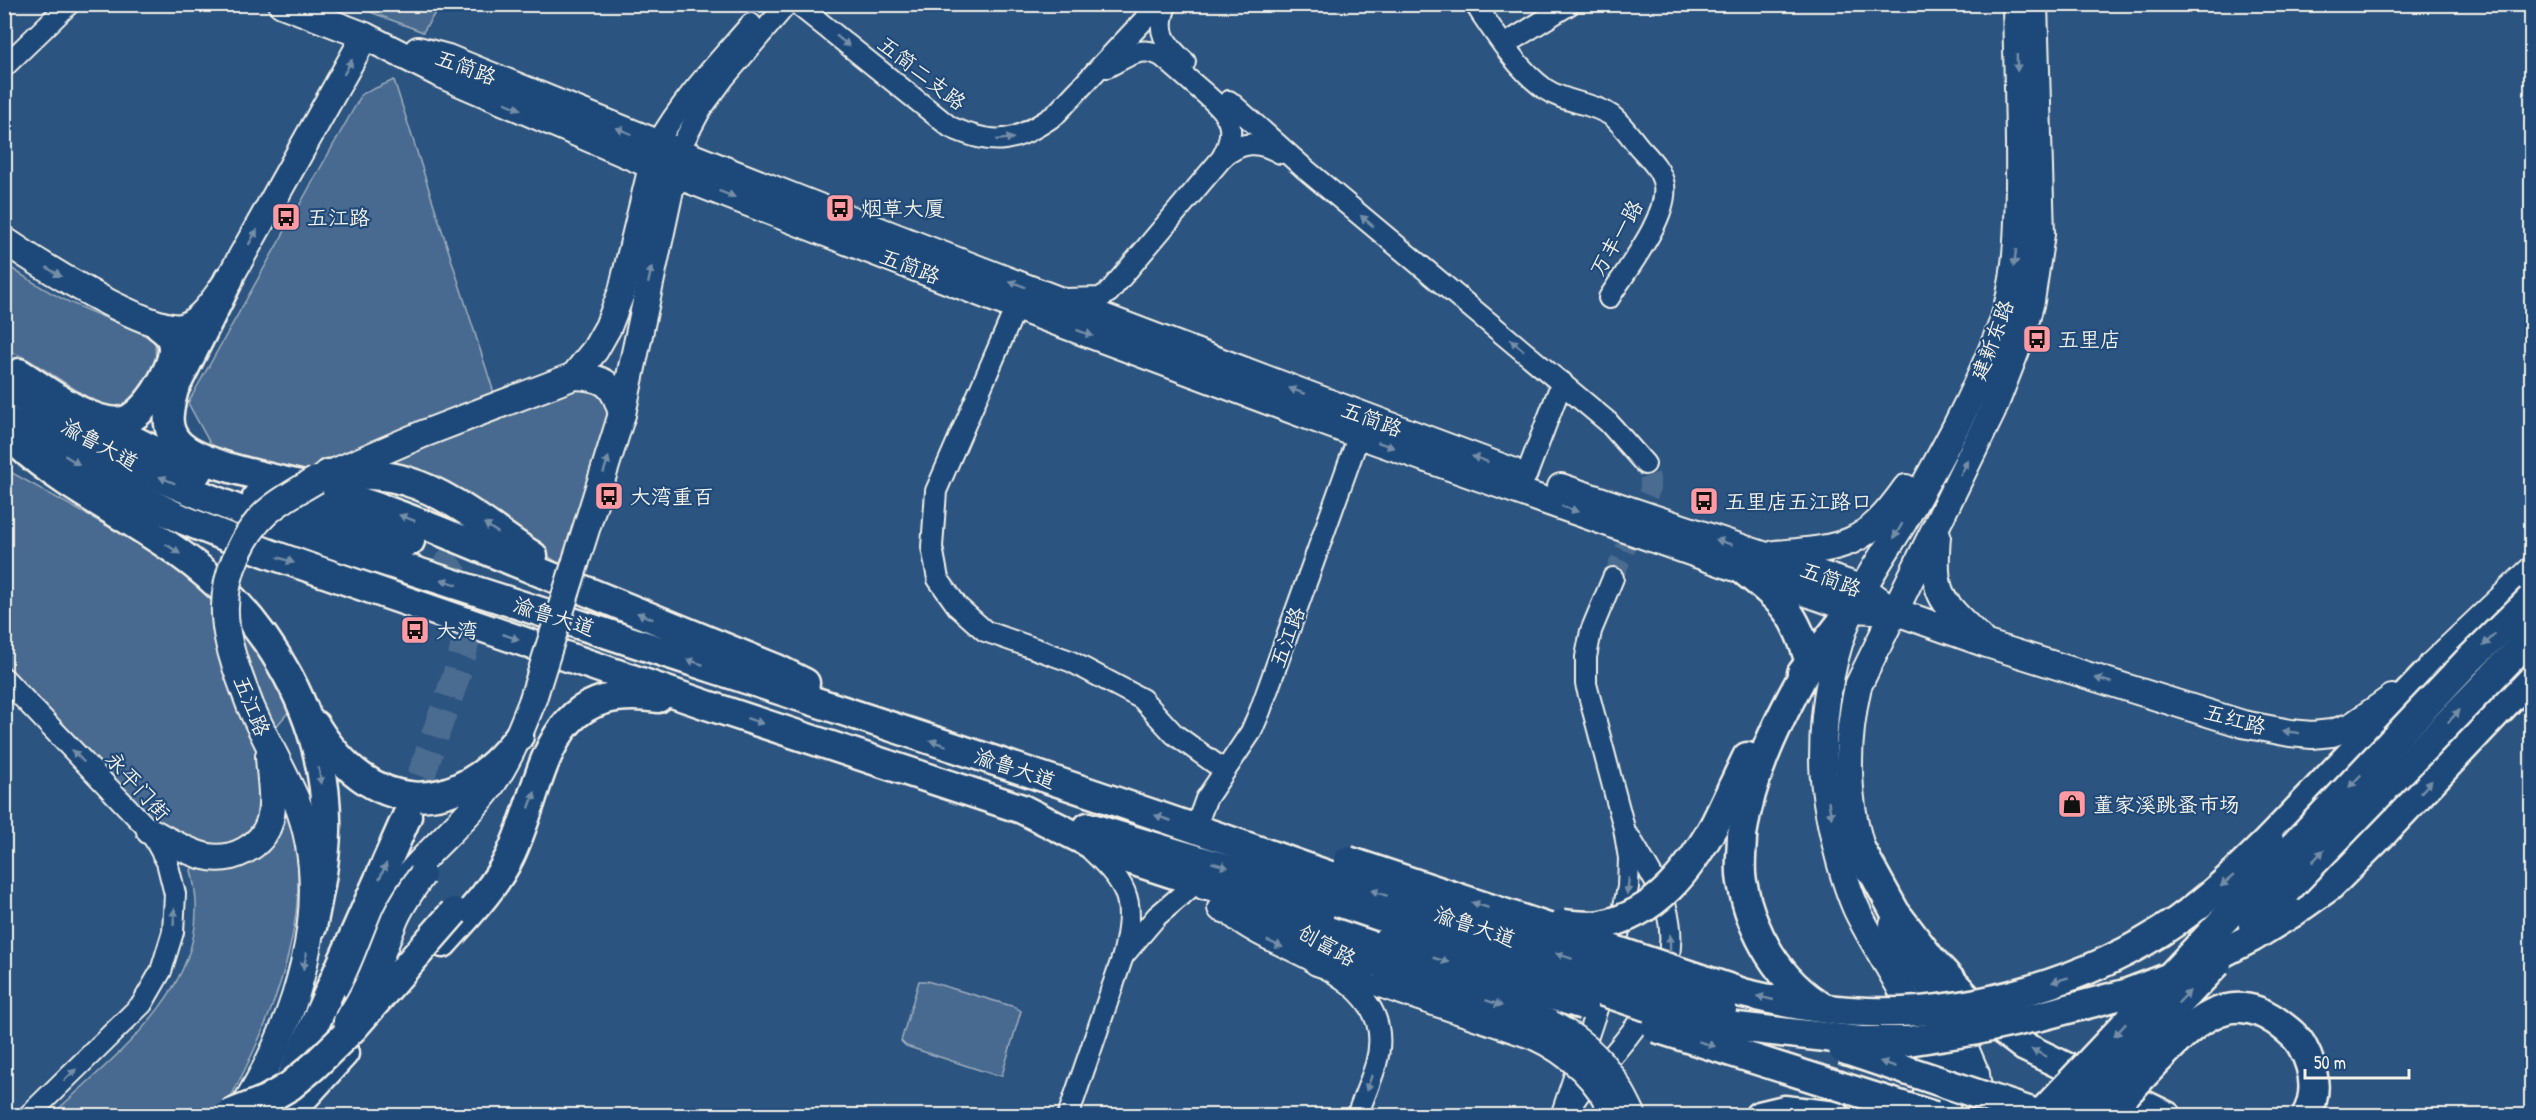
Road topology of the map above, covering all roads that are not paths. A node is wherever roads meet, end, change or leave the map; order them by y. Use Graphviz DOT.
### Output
graph roads {
  1 [pos="69,4"];
  2 [pos="282,4"];
  3 [pos="769,4"];
  4 [pos="787,4"];
  5 [pos="797,4"];
  6 [pos="1159,4"];
  7 [pos="1167,4"];
  8 [pos="1474,4"];
  9 [pos="1570,4"];
  10 [pos="2016,4"];
  11 [pos="2034,4"];
  12 [pos="365,36"];
  13 [pos="1504,45"];
  14 [pos="4,67"];
  15 [pos="1094,74"];
  16 [pos="1229,101"];
  17 [pos="1239,145"];
  18 [pos="665,158"];
  19 [pos="1222,158"];
  20 [pos="1305,169"];
  21 [pos="4,240"];
  22 [pos="229,279"];
  23 [pos="1609,298"];
  24 [pos="1055,299"];
  25 [pos="1016,307"];
  26 [pos="1122,324"];
  27 [pos="159,326"];
  28 [pos="4,366"];
  29 [pos="574,376"];
  30 [pos="1562,382"];
  31 [pos="4,384"];
  32 [pos="1967,402"];
  33 [pos="622,414"];
  34 [pos="90,417"];
  35 [pos="4,418"];
  36 [pos="4,432"];
  37 [pos="1359,435"];
  38 [pos="1645,464"];
  39 [pos="1526,476"];
  40 [pos="322,477"];
  41 [pos="1927,480"];
  42 [pos="1938,521"];
  43 [pos="410,541"];
  44 [pos="1752,562"];
  45 [pos="2532,570"];
  46 [pos="1613,578"];
  47 [pos="593,595"];
  48 [pos="1858,599"];
  49 [pos="2531,599"];
  50 [pos="1894,611"];
  51 [pos="2532,636"];
  52 [pos="1987,644"];
  53 [pos="2448,652"];
  54 [pos="1810,663"];
  55 [pos="2532,675"];
  56 [pos="4,678"];
  57 [pos="707,705"];
  58 [pos="304,708"];
  59 [pos="890,726"];
  60 [pos="519,736"];
  61 [pos="268,746"];
  62 [pos="1823,762"];
  63 [pos="1224,770"];
  64 [pos="1022,808"];
  65 [pos="471,810"];
  66 [pos="407,816"];
  67 [pos="1624,828"];
  68 [pos="1194,829"];
  69 [pos="150,831"];
  70 [pos="1082,841"];
  71 [pos="516,843"];
  72 [pos="1861,850"];
  73 [pos="1197,882"];
  74 [pos="1344,882"];
  75 [pos="1221,908"];
  76 [pos="1527,920"];
  77 [pos="312,927"];
  78 [pos="1123,956"];
  79 [pos="1317,962"];
  80 [pos="1383,964"];
  81 [pos="1930,992"];
  82 [pos="1928,1049"];
  83 [pos="1992,1108"];
  84 [pos="284,1113"];
  85 [pos="228,1115"];
  86 [pos="28,1116"];
  87 [pos="238,1116"];
  88 [pos="1068,1116"];
  89 [pos="1357,1116"];
  90 [pos="1561,1116"];
  91 [pos="1567,1116"];
  92 [pos="1615,1116"];
  93 [pos="1633,1116"];
  94 [pos="1759,1116"];
  95 [pos="1836,1116"];
  96 [pos="1923,1116"];
  97 [pos="1934,1116"];
  98 [pos="1944,1116"];
  99 [pos="2039,1116"];
  100 [pos="2043,1116"];
  101 [pos="2069,1116"];
  102 [pos="2105,1116"];
  103 [pos="2167,1116"];
  104 [pos="2306,1116"];
  1 -- 14 [label="street"];
  2 -- 12 [label="main road, 五简路"];
  3 -- 18 [label="street"];
  4 -- 18 [label="street"];
  5 -- 15 [label="street, 五简二支路, one-way"];
  6 -- 15 [label="street, 五简二支路"];
  7 -- 16 [label="street"];
  8 -- 13 [label="street, 万丰一路"];
  9 -- 13 [label="street"];
  10 -- 32 [label="main road, 建新东路, one-way"];
  42 -- 11 [label="main road, 建新东路, one-way"];
  12 -- 18 [label="main road, 五简路"];
  22 -- 12 [label="main road, one-way"];
  13 -- 23 [label="street, 万丰一路"];
  15 -- 19 [label="street"];
  16 -- 17 [label="street"];
  16 -- 20 [label="street"];
  17 -- 19 [label="street"];
  17 -- 20 [label="street"];
  17 -- 26 [label="street"];
  24 -- 18 [label="main road, 五简路, one-way"];
  18 -- 25 [label="main road, 五简路, one-way"];
  18 -- 29 [label="main road"];
  33 -- 18 [label="main road, one-way"];
  19 -- 24 [label="street"];
  30 -- 20 [label="street, one-way"];
  21 -- 27 [label="main road, one-way"];
  22 -- 27 [label="main road"];
  47 -- 22 [label="highway, one-way"];
  24 -- 26 [label="main road, 五简路"];
  25 -- 37 [label="main road, 五简路, one-way"];
  25 -- 63 [label="street"];
  39 -- 26 [label="main road, 五简路, one-way"];
  27 -- 34 [label="highway"];
  28 -- 34 [label="highway"];
  29 -- 33 [label="main road"];
  29 -- 40 [label="main road, 五江路"];
  30 -- 38 [label="street"];
  30 -- 39 [label="street"];
  59 -- 31 [label="highway, 渝鲁大道, one-way"];
  32 -- 41 [label="main road, 建新东路"];
  32 -- 44 [label="main road"];
  60 -- 33 [label="main road, one-way, bridge"];
  34 -- 43 [label="highway"];
  35 -- 57 [label="highway, 渝鲁大道, one-way"];
  36 -- 58 [label="highway, one-way"];
  37 -- 44 [label="main road, 五简路, one-way"];
  37 -- 63 [label="street, 五江路"];
  44 -- 39 [label="main road, 五简路, one-way"];
  47 -- 40 [label="highway, one-way"];
  40 -- 61 [label="main road, 五江路, bridge"];
  41 -- 42 [label="main road"];
  41 -- 48 [label="main road, 建新东路, one-way"];
  42 -- 50 [label="main road, 建新东路"];
  42 -- 52 [label="main road"];
  44 -- 48 [label="main road, 五简路"];
  44 -- 54 [label="highway"];
  45 -- 53 [label="main road, 五红路"];
  46 -- 67 [label="street"];
  59 -- 47 [label="highway, one-way"];
  48 -- 50 [label="main road, 五简路"];
  48 -- 54 [label="highway"];
  48 -- 62 [label="main road, 建新东路"];
  49 -- 99 [label="highway, one-way, bridge"];
  50 -- 52 [label="main road, 五红路"];
  50 -- 72 [label="main road, 建新东路"];
  101 -- 51 [label="highway, one-way, bridge"];
  53 -- 52 [label="main road, 五红路, one-way"];
  53 -- 76 [label="highway, one-way, bridge"];
  54 -- 62 [label="main road"];
  54 -- 76 [label="highway, bridge"];
  54 -- 82 [label="highway, bridge"];
  82 -- 55 [label="highway, one-way, bridge"];
  69 -- 56 [label="street, 永平门街, one-way"];
  57 -- 64 [label="highway, 渝鲁大道, one-way"];
  71 -- 57 [label="highway, one-way"];
  58 -- 60 [label="highway"];
  58 -- 77 [label="highway, one-way"];
  68 -- 59 [label="highway, 渝鲁大道, one-way"];
  60 -- 65 [label="main road"];
  61 -- 69 [label="main road"];
  61 -- 77 [label="main road, 五江路"];
  62 -- 82 [label="main road, one-way"];
  63 -- 68 [label="street, 五江路"];
  64 -- 70 [label="highway, 渝鲁大道"];
  64 -- 74 [label="highway, one-way"];
  65 -- 84 [label="main road"];
  65 -- 85 [label="main road, bridge"];
  84 -- 66 [label="highway, one-way"];
  67 -- 90 [label="street, one-way"];
  91 -- 67 [label="street, one-way"];
  68 -- 74 [label="highway, 渝鲁大道"];
  86 -- 69 [label="street, 永平门街, one-way"];
  70 -- 73 [label="highway, 渝鲁大道"];
  70 -- 78 [label="street"];
  71 -- 84 [label="highway"];
  71 -- 85 [label="highway, bridge"];
  72 -- 81 [label="main road, 建新东路"];
  103 -- 72 [label="highway, one-way"];
  73 -- 75 [label="street, 创富路"];
  73 -- 78 [label="street"];
  73 -- 80 [label="highway, 渝鲁大道"];
  76 -- 74 [label="highway, one-way, bridge"];
  74 -- 82 [label="highway, bridge"];
  83 -- 74 [label="highway, 渝鲁大道, one-way, bridge"];
  75 -- 79 [label="street, 创富路, one-way"];
  75 -- 80 [label="main road"];
  77 -- 87 [label="main road, 五江路, one-way"];
  78 -- 88 [label="street"];
  79 -- 80 [label="main road"];
  79 -- 89 [label="street, 创富路, one-way"];
  80 -- 92 [label="main road, bridge"];
  80 -- 93 [label="main road, one-way, bridge"];
  80 -- 97 [label="highway, 渝鲁大道, one-way, bridge"];
  81 -- 82 [label="main road"];
  81 -- 83 [label="main road"];
  82 -- 96 [label="main road, bridge"];
  82 -- 98 [label="main road"];
  83 -- 100 [label="highway, 渝鲁大道, bridge"];
  83 -- 101 [label="highway, bridge"];
  94 -- 95 [label="highway"];
  102 -- 104 [label="highway, bridge"];
}
